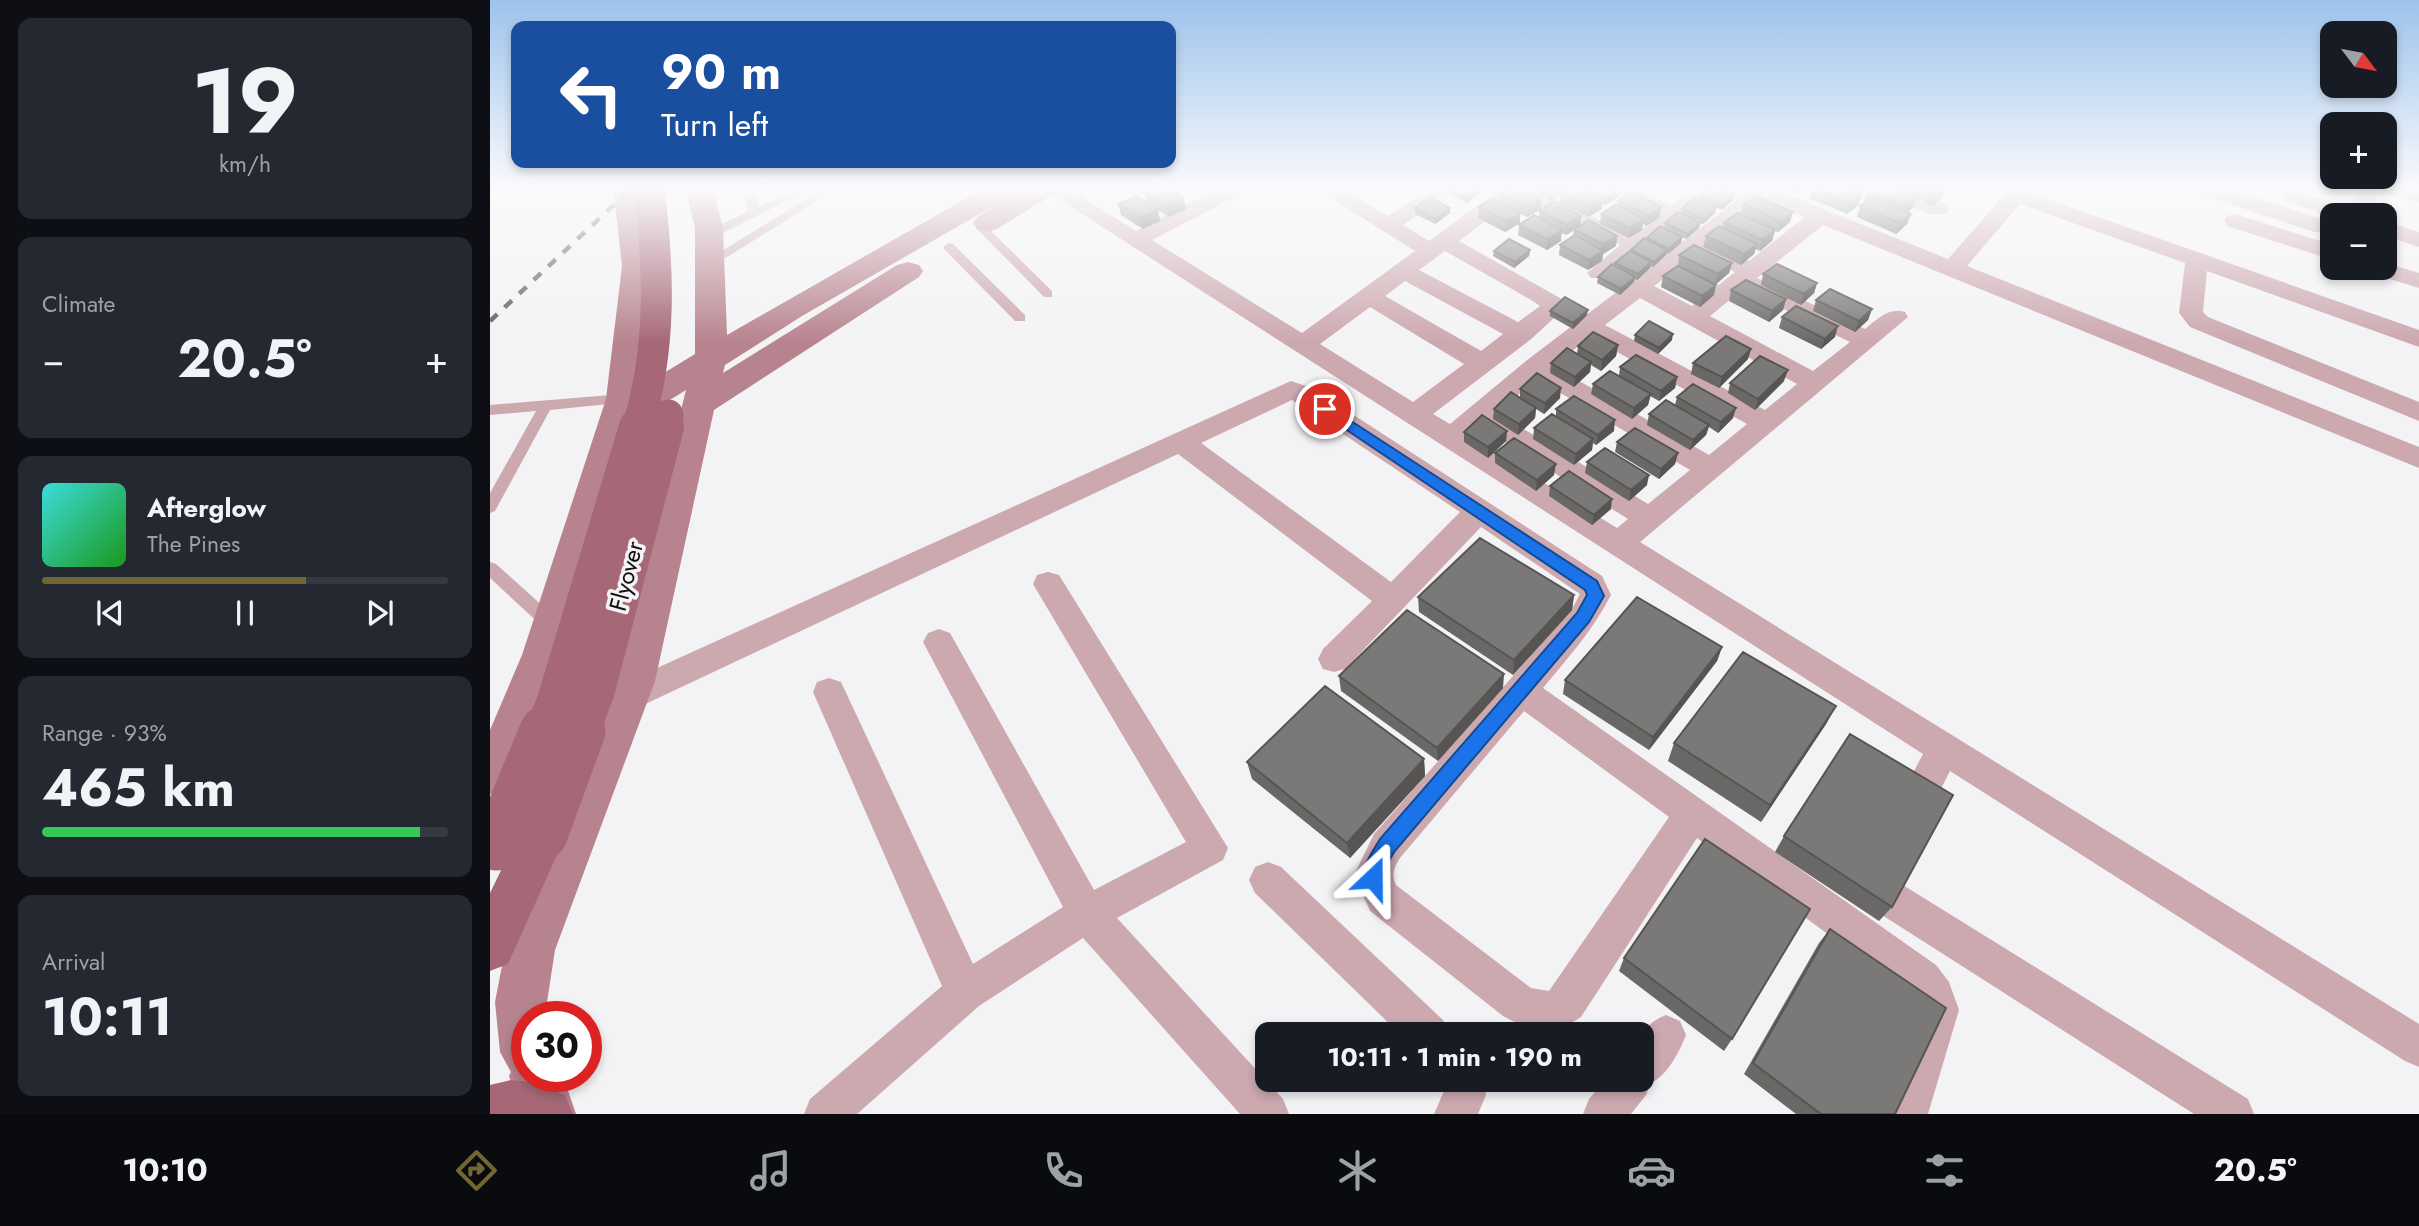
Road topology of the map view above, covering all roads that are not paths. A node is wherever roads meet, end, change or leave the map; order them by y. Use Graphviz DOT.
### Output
graph roads {
  1 [pos="634,239"];
  2 [pos="655,239"];
  3 [pos="680,239"];
  4 [pos="708,239"];
  5 [pos="720,239"];
  6 [pos="727,239"];
  7 [pos="914,239"];
  8 [pos="962,239"];
  9 [pos="993,239"];
  10 [pos="1421,239"];
  11 [pos="1447,239"];
  12 [pos="1623,239"];
  13 [pos="1643,239"];
  14 [pos="1700,239"];
  15 [pos="1792,239"];
  16 [pos="1877,239"];
  17 [pos="1978,239"];
  18 [pos="2143,239"];
  19 [pos="2220,239"];
  20 [pos="2302,239"];
  21 [pos="1135,240"];
  22 [pos="1635,245"];
  23 [pos="1693,245"];
  24 [pos="1437,246"];
  25 [pos="949,247"];
  26 [pos="2320,247"];
  27 [pos="709,248"];
  28 [pos="2202,262"];
  29 [pos="1952,269"];
  30 [pos="1403,271"];
  31 [pos="1599,273"];
  32 [pos="2397,274"];
  33 [pos="1746,276"];
  34 [pos="2419,281"];
  35 [pos="1638,287"];
  36 [pos="1048,294"];
  37 [pos="1368,296"];
  38 [pos="1694,317"];
  39 [pos="1896,317"];
  40 [pos="1020,318"];
  41 [pos="1588,326"];
  42 [pos="1521,334"];
  43 [pos="2419,339"];
  44 [pos="1867,340"];
  45 [pos="1303,345"];
  46 [pos="711,357"];
  47 [pos="1482,363"];
  48 [pos="1535,367"];
  49 [pos="1815,383"];
  50 [pos="546,405"];
  51 [pos="697,405"];
  52 [pos="620,408"];
  53 [pos="490,410"];
  54 [pos="2419,412"];
  55 [pos="1479,414"];
  56 [pos="1414,415"];
  57 [pos="1767,423"];
  58 [pos="1451,438"];
  59 [pos="1180,440"];
  60 [pos="2419,458"];
  61 [pos="1711,469"];
  62 [pos="490,507"];
  63 [pos="1479,511"];
  64 [pos="1650,519"];
  65 [pos="1618,544"];
  66 [pos="490,568"];
  67 [pos="1048,584"];
  68 [pos="1393,600"];
  69 [pos="552,625"];
  70 [pos="939,642"];
  71 [pos="1334,659"];
  72 [pos="1521,690"];
  73 [pos="829,692"];
  74 [pos="627,697"];
  75 [pos="1944,748"];
  76 [pos="490,774"];
  77 [pos="1693,812"];
  78 [pos="490,859"];
  79 [pos="1268,880"];
  80 [pos="1087,914"];
  81 [pos="490,946"];
  82 [pos="965,992"];
  83 [pos="521,1001"];
  84 [pos="1416,1022"];
  85 [pos="1667,1035"];
  86 [pos="2419,1047"];
  87 [pos="1654,1051"];
  88 [pos="541,1092"];
  89 [pos="1465,1092"];
  90 [pos="1621,1092"];
  91 [pos="1912,1101"];
  92 [pos="490,1112"];
  93 [pos="548,1114"];
  94 [pos="825,1114"];
  95 [pos="1268,1114"];
  96 [pos="1455,1114"];
  97 [pos="1604,1114"];
  98 [pos="2233,1114"];
  1 -- 52 [label="street"];
  2 -- 78 [label="main road, Flyover, bridge"];
  3 -- 81 [label="main road, Flyover, bridge"];
  4 -- 27 [label="street"];
  5 -- 27 [label="lane"];
  6 -- 27 [label="lane"];
  7 -- 46 [label="street"];
  8 -- 25 [label="street"];
  9 -- 36 [label="lane"];
  10 -- 24 [label="street"];
  11 -- 24 [label="street"];
  12 -- 22 [label="street"];
  13 -- 22 [label="street"];
  14 -- 23 [label="street"];
  15 -- 33 [label="street"];
  16 -- 29 [label="street"];
  17 -- 29 [label="street"];
  18 -- 28 [label="street"];
  19 -- 28 [label="street"];
  20 -- 26 [label="street"];
  21 -- 45 [label="street"];
  22 -- 31 [label="street"];
  23 -- 33 [label="street"];
  23 -- 35 [label="street"];
  24 -- 30 [label="street"];
  24 -- 42 [label="street"];
  25 -- 40 [label="lane"];
  25 -- 51 [label="street"];
  27 -- 46 [label="street"];
  28 -- 43 [label="street"];
  28 -- 54 [label="street"];
  29 -- 60 [label="street"];
  30 -- 37 [label="street"];
  30 -- 42 [label="street"];
  32 -- 34 [label="street"];
  33 -- 38 [label="street"];
  33 -- 44 [label="street"];
  35 -- 38 [label="street"];
  35 -- 41 [label="street"];
  37 -- 45 [label="street"];
  37 -- 47 [label="street"];
  38 -- 49 [label="street"];
  39 -- 44 [label="street"];
  41 -- 48 [label="street"];
  41 -- 57 [label="street"];
  42 -- 47 [label="street"];
  44 -- 49 [label="street"];
  45 -- 56 [label="street"];
  46 -- 51 [label="street"];
  46 -- 52 [label="street"];
  47 -- 56 [label="street"];
  48 -- 55 [label="street"];
  48 -- 61 [label="street"];
  49 -- 57 [label="street"];
  50 -- 52 [label="lane"];
  50 -- 53 [label="lane"];
  50 -- 62 [label="lane"];
  51 -- 74 [label="street"];
  52 -- 69 [label="street"];
  55 -- 58 [label="street"];
  55 -- 64 [label="street"];
  56 -- 58 [label="street"];
  57 -- 61 [label="street"];
  58 -- 65 [label="street"];
  59 -- 63 [label="street"];
  59 -- 68 [label="street"];
  59 -- 74 [label="street"];
  61 -- 64 [label="street"];
  63 -- 68 [label="street"];
  63 -- 72 [label="street"];
  64 -- 65 [label="street"];
  65 -- 75 [label="street"];
  66 -- 69 [label="lane"];
  67 -- 80 [label="street"];
  68 -- 71 [label="street"];
  69 -- 76 [label="street"];
  70 -- 80 [label="street"];
  72 -- 77 [label="street"];
  72 -- 77 [label="street"];
  73 -- 82 [label="street"];
  74 -- 83 [label="street"];
  75 -- 86 [label="street"];
  75 -- 98 [label="street"];
  77 -- 91 [label="street"];
  79 -- 84 [label="street"];
  80 -- 82 [label="street"];
  80 -- 95 [label="street"];
  82 -- 94 [label="street"];
  85 -- 87 [label="street"];
  88 -- 93 [label="street"];
  89 -- 96 [label="street"];
  90 -- 97 [label="street"];
  92 -- 93 [label="main road"];
}
